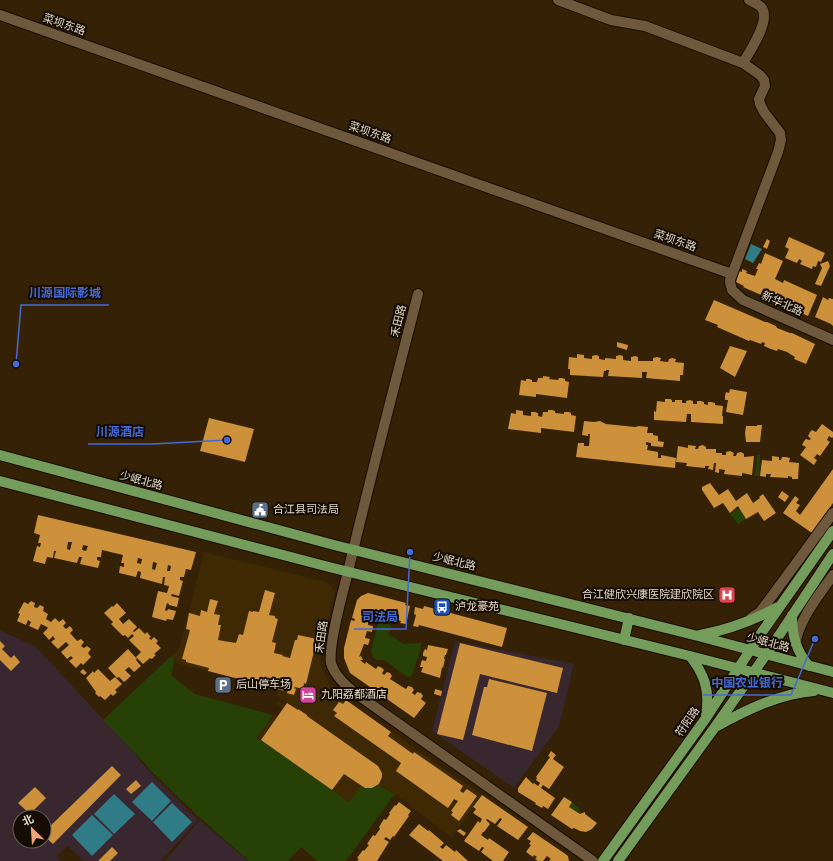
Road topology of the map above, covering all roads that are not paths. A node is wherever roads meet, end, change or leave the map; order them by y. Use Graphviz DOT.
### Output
graph roads {
  1 [pos="558,0"];
  2 [pos="750,0"];
  3 [pos="0,15"];
  4 [pos="744,63"];
  5 [pos="731,278"];
  6 [pos="418,294"];
  7 [pos="833,340"];
  8 [pos="0,455"];
  9 [pos="0,481"];
  10 [pos="833,513"];
  11 [pos="833,531"];
  12 [pos="353,549"];
  13 [pos="833,554"];
  14 [pos="348,571"];
  15 [pos="833,575"];
  16 [pos="781,605"];
  17 [pos="792,615"];
  18 [pos="629,618"];
  19 [pos="748,621"];
  20 [pos="698,636"];
  21 [pos="624,640"];
  22 [pos="795,643"];
  23 [pos="750,651"];
  24 [pos="766,655"];
  25 [pos="690,656"];
  26 [pos="809,666"];
  27 [pos="738,669"];
  28 [pos="833,672"];
  29 [pos="752,673"];
  30 [pos="822,691"];
  31 [pos="833,693"];
  32 [pos="706,718"];
  33 [pos="715,727"];
  34 [pos="593,861"];
  35 [pos="603,861"];
  36 [pos="618,861"];
  1 -- 4 [label="street"];
  2 -- 4 [label="street"];
  3 -- 5 [label="street, 菜坝东路"];
  4 -- 5 [label="street"];
  5 -- 7 [label="street, 新华北路"];
  6 -- 12 [label="street, 禾田路"];
  8 -- 12 [label="main road, 少岷北路"];
  9 -- 14 [label="main road"];
  10 -- 19 [label="street"];
  11 -- 16 [label="main road, 符阳路"];
  12 -- 14 [label="street, 禾田路"];
  12 -- 18 [label="main road, 少岷北路"];
  13 -- 17 [label="main road"];
  14 -- 21 [label="main road"];
  14 -- 34 [label="street, 禾田路"];
  15 -- 22 [label="street"];
  16 -- 19 [label="main road"];
  16 -- 23 [label="main road, 符阳路"];
  17 -- 22 [label="main road"];
  17 -- 24 [label="main road"];
  18 -- 20 [label="main road, 少岷北路"];
  18 -- 21 [label="main road"];
  19 -- 20 [label="main road"];
  20 -- 23 [label="main road, 少岷北路"];
  21 -- 25 [label="main road"];
  22 -- 26 [label="main road"];
  23 -- 24 [label="main road, 少岷北路"];
  23 -- 27 [label="main road, 符阳路"];
  24 -- 26 [label="main road, 少岷北路"];
  24 -- 29 [label="main road"];
  25 -- 27 [label="main road"];
  25 -- 32 [label="main road"];
  26 -- 28 [label="main road, 少岷北路"];
  27 -- 29 [label="main road"];
  27 -- 32 [label="main road, 符阳路"];
  29 -- 30 [label="main road"];
  29 -- 33 [label="main road"];
  30 -- 31 [label="main road"];
  30 -- 33 [label="main road"];
  32 -- 35 [label="main road, 符阳路"];
  33 -- 36 [label="main road"];
}
